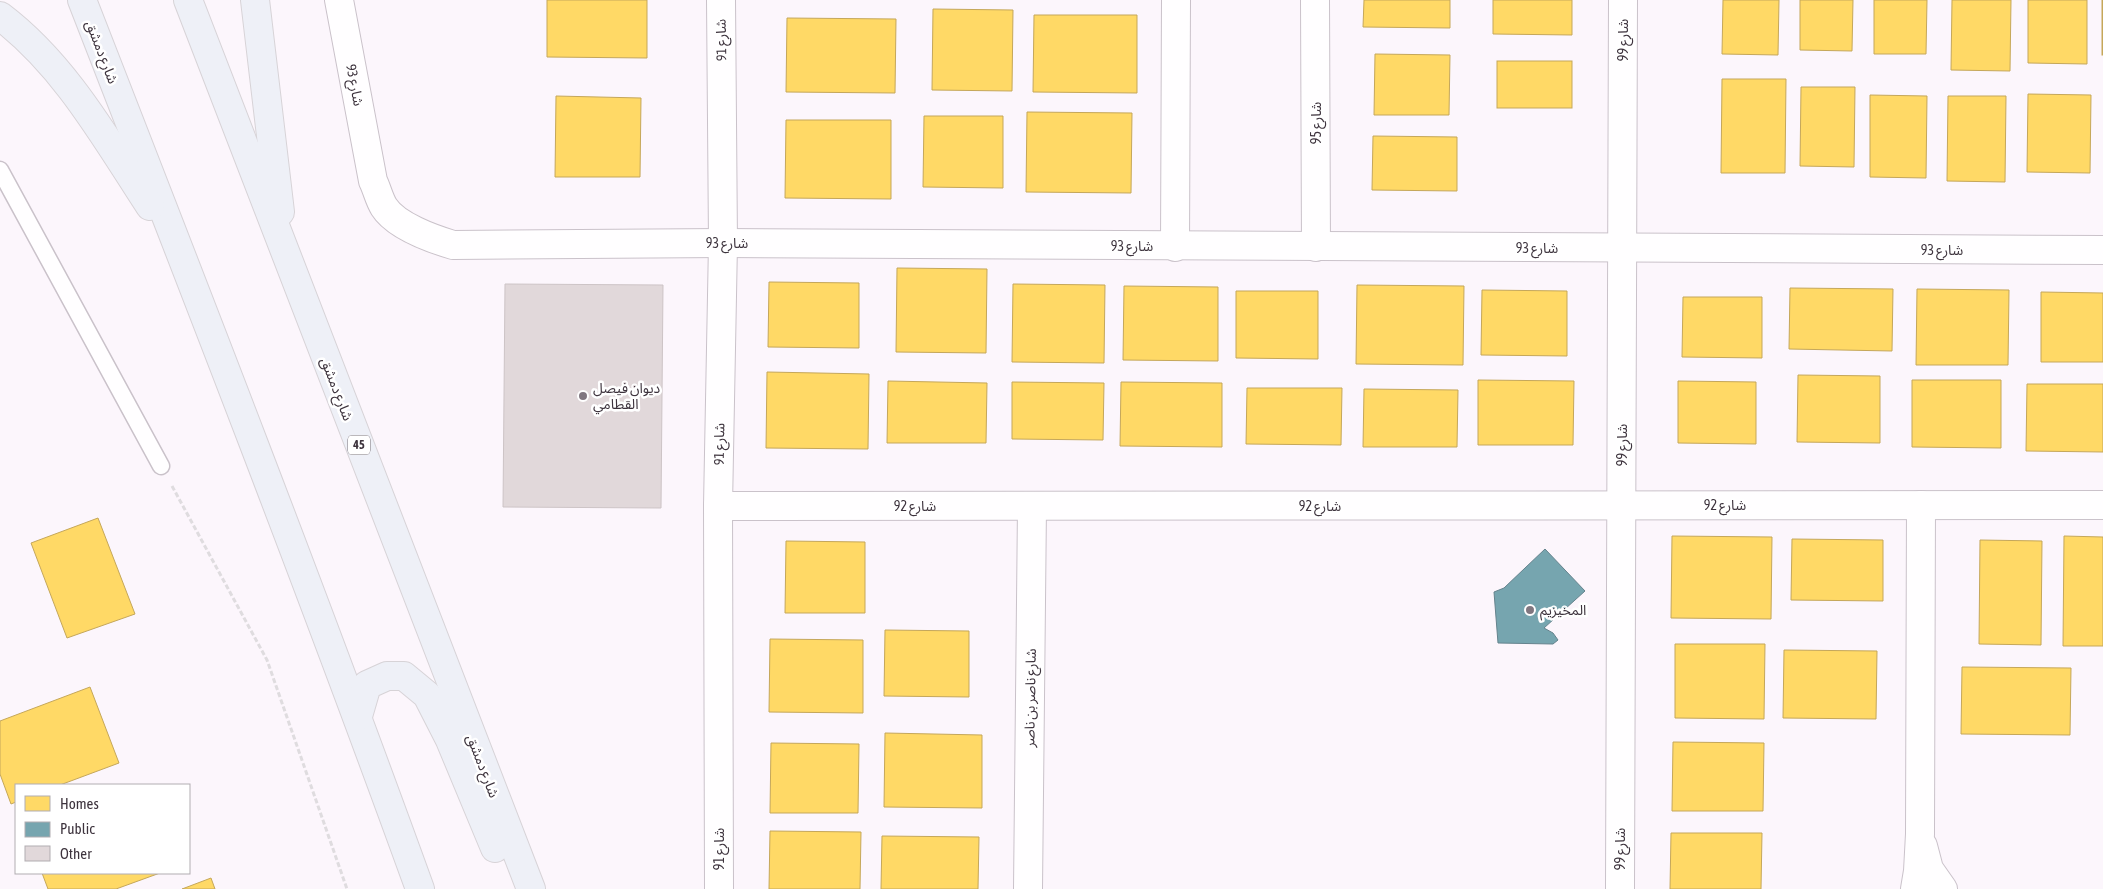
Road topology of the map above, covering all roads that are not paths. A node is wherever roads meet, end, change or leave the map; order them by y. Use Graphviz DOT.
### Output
graph roads {
  1 [pos="82,0"];
  2 [pos="188,0"];
  3 [pos="255,0"];
  4 [pos="339,0"];
  5 [pos="721,0"];
  6 [pos="1176,0"];
  7 [pos="1315,0"];
  8 [pos="1623,0"];
  9 [pos="0,16"];
  10 [pos="0,170"];
  11 [pos="723,243"];
  12 [pos="1175,247"];
  13 [pos="1316,247"];
  14 [pos="1622,248"];
  15 [pos="2103,250"];
  16 [pos="284,251"];
  17 [pos="181,252"];
  18 [pos="161,466"];
  19 [pos="1622,505"];
  20 [pos="1921,505"];
  21 [pos="2103,505"];
  22 [pos="718,506"];
  23 [pos="1032,506"];
  24 [pos="358,716"];
  25 [pos="1920,834"];
  26 [pos="420,889"];
  27 [pos="513,889"];
  28 [pos="531,889"];
  29 [pos="718,889"];
  30 [pos="1028,889"];
  31 [pos="1620,889"];
  32 [pos="1916,889"];
  33 [pos="1944,889"];
  1 -- 17 [label="main road, شارع دمشق"];
  2 -- 16 [label="main road, شارع دمشق / 45"];
  3 -- 16 [label="main road"];
  4 -- 11 [label="street, شارع 93"];
  5 -- 11 [label="street, شارع 91"];
  6 -- 12 [label="street"];
  7 -- 13 [label="street, شارع 95"];
  8 -- 14 [label="street, شارع 99"];
  9 -- 17 [label="main road"];
  10 -- 18 [label="lane"];
  11 -- 12 [label="street, شارع 93"];
  11 -- 22 [label="street, شارع 91"];
  12 -- 13 [label="street, شارع 93"];
  13 -- 14 [label="street, شارع 93"];
  14 -- 15 [label="street, شارع 93"];
  14 -- 19 [label="street, شارع 99"];
  16 -- 28 [label="main road, شارع دمشق / 45"];
  17 -- 24 [label="main road, شارع دمشق"];
  19 -- 20 [label="street, شارع 92"];
  19 -- 23 [label="street, شارع 92"];
  19 -- 31 [label="street, شارع 99"];
  20 -- 21 [label="street, شارع 92"];
  20 -- 25 [label="street"];
  22 -- 23 [label="street, شارع 92"];
  22 -- 29 [label="street, شارع 91"];
  23 -- 30 [label="street, شارع ناصر بن ناصر"];
  24 -- 26 [label="main road, شارع دمشق"];
  24 -- 27 [label="main road"];
  25 -- 32 [label="street"];
  25 -- 33 [label="street"];
}
